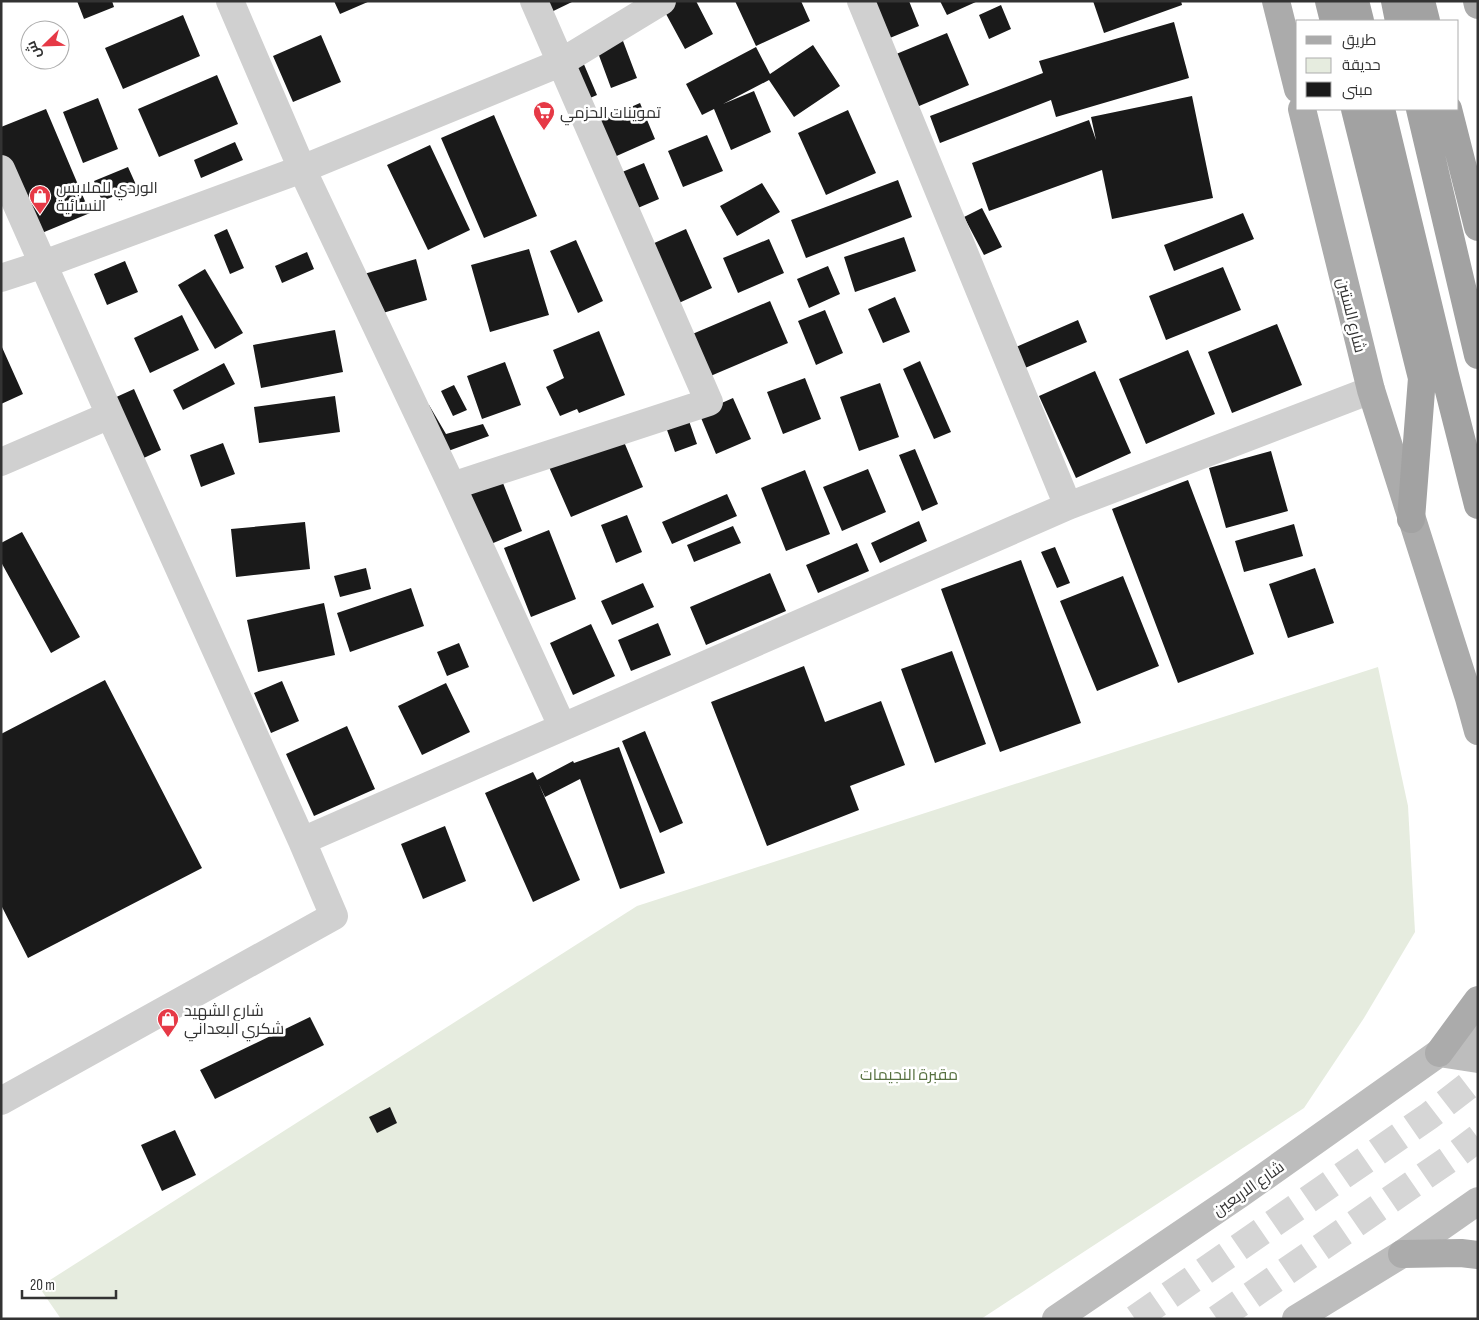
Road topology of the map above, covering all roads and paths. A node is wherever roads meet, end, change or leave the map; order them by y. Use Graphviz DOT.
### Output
graph roads {
  1 [pos="230,1"];
  2 [pos="534,1"];
  3 [pos="662,1"];
  4 [pos="860,1"];
  5 [pos="1276,1"];
  6 [pos="1329,1"];
  7 [pos="1355,1"];
  8 [pos="1395,1"];
  9 [pos="1421,1"];
  10 [pos="1334,20"];
  11 [pos="1360,20"];
  12 [pos="1399,20"];
  13 [pos="1426,20"];
  14 [pos="560,63"];
  15 [pos="1296,81"];
  16 [pos="1302,110"];
  17 [pos="1355,110"];
  18 [pos="1381,110"];
  19 [pos="1420,110"];
  20 [pos="1448,110"];
  21 [pos="1,169"];
  22 [pos="302,169"];
  23 [pos="1478,227"];
  24 [pos="44,264"];
  25 [pos="1,278"];
  26 [pos="1478,355"];
  27 [pos="1370,390"];
  28 [pos="110,415"];
  29 [pos="1,462"];
  30 [pos="452,486"];
  31 [pos="1478,505"];
  32 [pos="1068,506"];
  33 [pos="1411,519"];
  34 [pos="1473,702"];
  35 [pos="562,726"];
  36 [pos="1478,731"];
  37 [pos="302,841"];
  38 [pos="1478,1000"];
  39 [pos="1478,1031"];
  40 [pos="1439,1053"];
  41 [pos="1478,1059"];
  42 [pos="1,1101"];
  43 [pos="1478,1201"];
  44 [pos="1402,1254"];
  45 [pos="1478,1255"];
  46 [pos="1056,1319"];
  47 [pos="1296,1319"];
  1 -- 22 [label="street"];
  2 -- 14 [label="street"];
  3 -- 14 [label="street"];
  4 -- 32 [label="street"];
  5 -- 15 [label="main road"];
  6 -- 10 [label="highway"];
  7 -- 11 [label="highway"];
  8 -- 12 [label="highway"];
  9 -- 13 [label="highway"];
  14 -- 22 [label="street"];
  14 -- 30 [label="street"];
  16 -- 27 [label="main road, شارع الستين"];
  17 -- 33 [label="highway"];
  18 -- 31 [label="highway"];
  19 -- 26 [label="highway"];
  20 -- 23 [label="highway"];
  21 -- 24 [label="street"];
  22 -- 24 [label="street"];
  22 -- 30 [label="street"];
  24 -- 25 [label="street"];
  24 -- 28 [label="street"];
  27 -- 32 [label="street"];
  27 -- 33 [label="main road, شارع الستين"];
  28 -- 29 [label="street"];
  28 -- 37 [label="street"];
  30 -- 35 [label="street"];
  32 -- 35 [label="street"];
  33 -- 34 [label="main road, شارع الستين"];
  34 -- 36 [label="main road, شارع الستين"];
  35 -- 37 [label="street"];
  37 -- 42 [label="street"];
  38 -- 40 [label="main road"];
  39 -- 40 [label="main road, شارع الاربعين"];
  40 -- 41 [label="main road"];
  40 -- 46 [label="main road, شارع الاربعين"];
  43 -- 44 [label="main road"];
  44 -- 45 [label="main road"];
  44 -- 47 [label="main road"];
}
